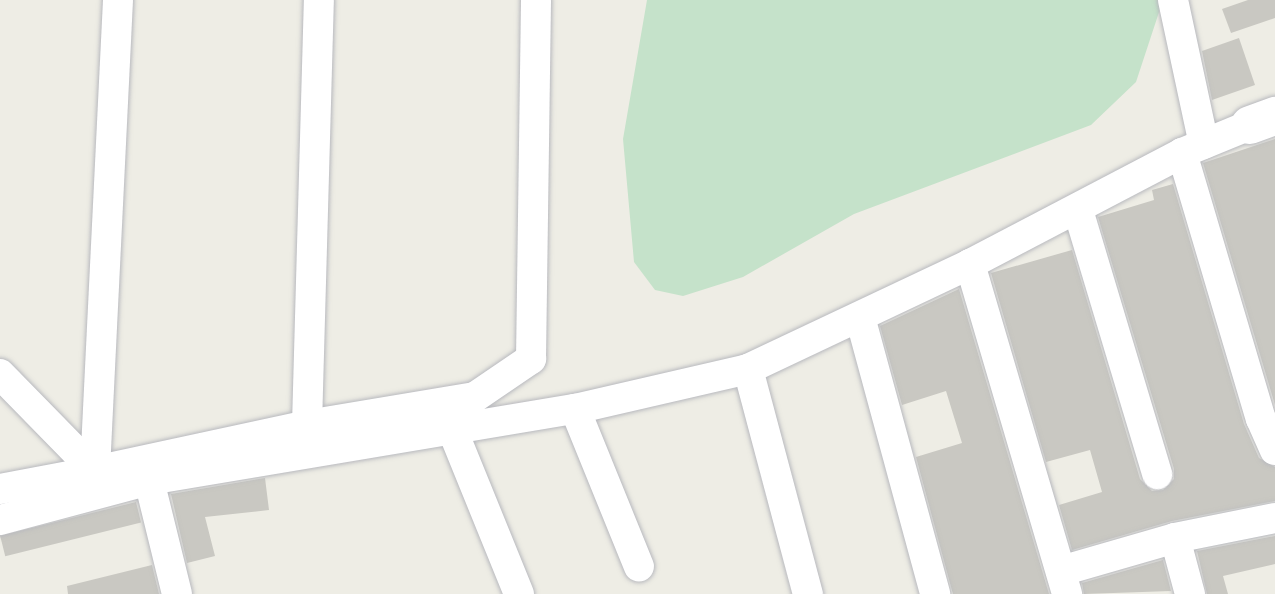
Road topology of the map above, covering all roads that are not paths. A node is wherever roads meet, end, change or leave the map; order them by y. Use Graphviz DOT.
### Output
graph roads {
  1 [pos="118,0"];
  2 [pos="319,0"];
  3 [pos="536,0"];
  4 [pos="1173,0"];
  5 [pos="1263,120"];
  6 [pos="1193,148"];
  7 [pos="1078,210"];
  8 [pos="970,264"];
  9 [pos="860,317"];
  10 [pos="748,369"];
  11 [pos="0,374"];
  12 [pos="575,409"];
  13 [pos="307,425"];
  14 [pos="452,429"];
  15 [pos="1275,450"];
  16 [pos="95,471"];
  17 [pos="1157,474"];
  18 [pos="149,480"];
  19 [pos="0,489"];
  20 [pos="1275,518"];
  21 [pos="0,520"];
  22 [pos="1175,538"];
  23 [pos="639,567"];
  24 [pos="1064,582"];
  25 [pos="177,594"];
  26 [pos="519,594"];
  27 [pos="808,594"];
  28 [pos="935,594"];
  29 [pos="1190,594"];
  1 -- 16 [label="street"];
  2 -- 13 [label="street"];
  3 -- 13 [label="street"];
  4 -- 6 [label="street"];
  5 -- 6 [label="street"];
  6 -- 7 [label="street"];
  6 -- 15 [label="street"];
  7 -- 8 [label="street"];
  7 -- 17 [label="street"];
  8 -- 9 [label="street"];
  8 -- 24 [label="street"];
  9 -- 10 [label="street"];
  9 -- 28 [label="street"];
  10 -- 12 [label="street"];
  10 -- 27 [label="street"];
  11 -- 16 [label="street"];
  12 -- 14 [label="street"];
  12 -- 23 [label="street"];
  13 -- 16 [label="street"];
  14 -- 18 [label="street"];
  14 -- 26 [label="street"];
  16 -- 19 [label="street"];
  18 -- 21 [label="street"];
  18 -- 25 [label="street"];
  20 -- 22 [label="street"];
  22 -- 24 [label="street"];
  22 -- 29 [label="street"];
}
